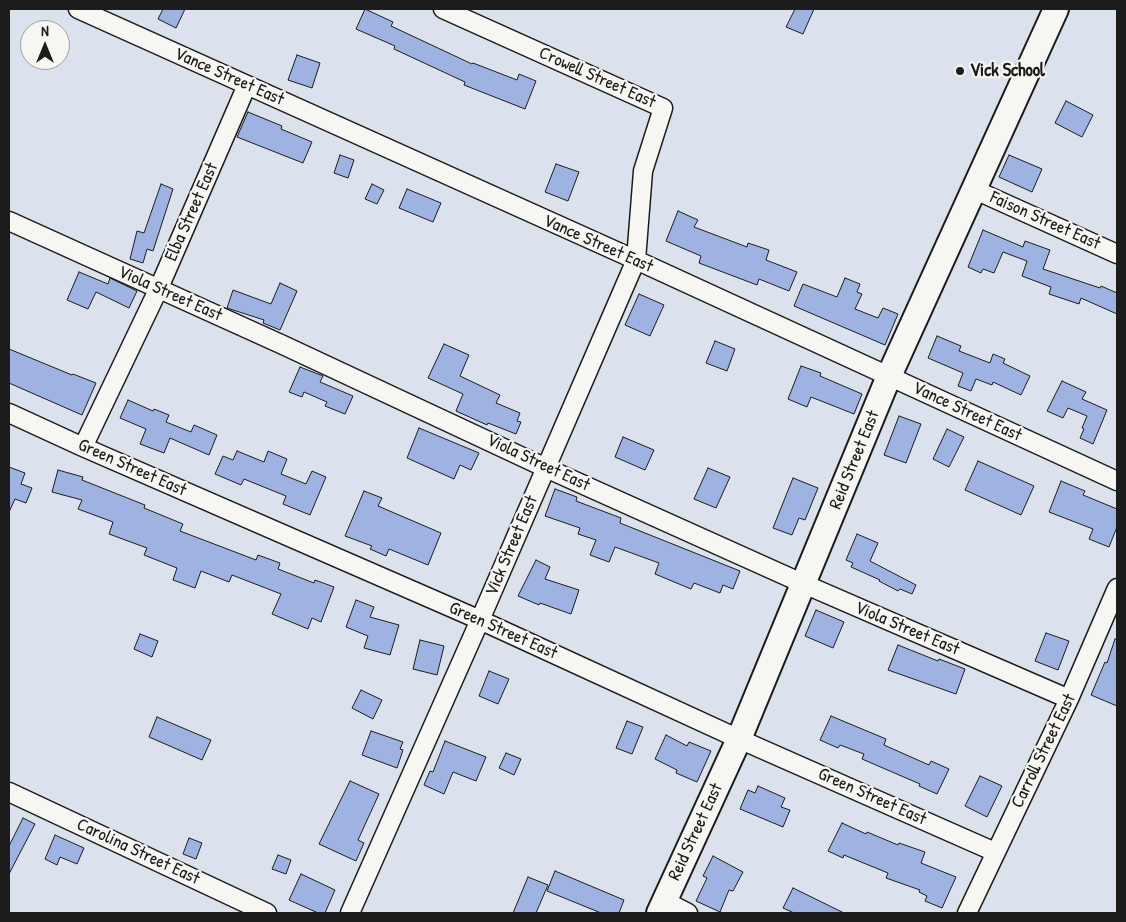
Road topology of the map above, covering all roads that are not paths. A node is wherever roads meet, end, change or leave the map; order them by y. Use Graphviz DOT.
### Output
graph roads {
  1 [pos="78,9"];
  2 [pos="444,9"];
  3 [pos="1056,9"];
  4 [pos="247,85"];
  5 [pos="973,189"];
  6 [pos="9,222"];
  7 [pos="1117,254"];
  8 [pos="636,260"];
  9 [pos="158,290"];
  10 [pos="890,376"];
  11 [pos="9,413"];
  12 [pos="83,447"];
  13 [pos="546,468"];
  14 [pos="1117,481"];
  15 [pos="804,584"];
  16 [pos="1117,588"];
  17 [pos="480,620"];
  18 [pos="1069,699"];
  19 [pos="739,739"];
  20 [pos="9,792"];
  21 [pos="995,852"];
  22 [pos="662,907"];
  23 [pos="266,913"];
  24 [pos="350,913"];
  25 [pos="688,913"];
  26 [pos="967,913"];
  1 -- 4 [label="street, Vance Street East"];
  2 -- 8 [label="street, Crowell Street East"];
  3 -- 5 [label="street, Reid Street East"];
  4 -- 8 [label="street, Vance Street East"];
  4 -- 9 [label="street, Elba Street East"];
  5 -- 7 [label="street, Faison Street East"];
  5 -- 10 [label="street, Reid Street East"];
  6 -- 9 [label="street, Viola Street East"];
  8 -- 10 [label="street, Vance Street East"];
  8 -- 13 [label="street, Vick Street East"];
  9 -- 12 [label="street, Elba Street East"];
  9 -- 13 [label="street, Viola Street East"];
  10 -- 14 [label="street, Vance Street East"];
  10 -- 15 [label="street, Reid Street East"];
  11 -- 12 [label="street, Green Street East"];
  12 -- 17 [label="street, Green Street East"];
  13 -- 15 [label="street, Viola Street East"];
  13 -- 17 [label="street, Vick Street East"];
  15 -- 18 [label="street, Viola Street East"];
  15 -- 19 [label="street, Reid Street East"];
  16 -- 18 [label="street, Carroll Street East"];
  17 -- 19 [label="street, Green Street East"];
  17 -- 24 [label="street, Vick Street East"];
  18 -- 21 [label="street, Carroll Street East"];
  19 -- 21 [label="street, Green Street East"];
  19 -- 22 [label="street, Reid Street East"];
  20 -- 23 [label="street, Carolina Street East"];
  21 -- 26 [label="street, Carroll Street East"];
  22 -- 25 [label="street"];
}
